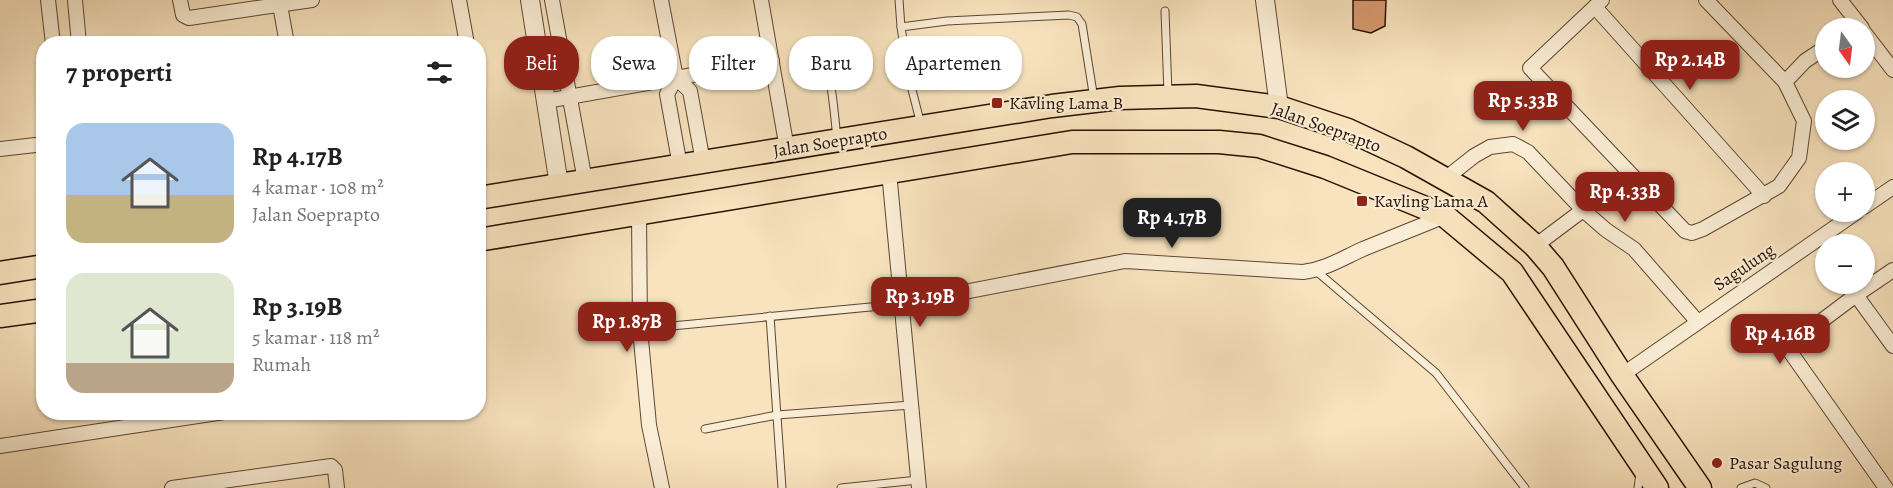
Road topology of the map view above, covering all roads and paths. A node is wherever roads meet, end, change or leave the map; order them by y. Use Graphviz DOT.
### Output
graph roads {
  1 [pos="48,0"];
  2 [pos="75,0"];
  3 [pos="180,0"];
  4 [pos="312,0"];
  5 [pos="459,0"];
  6 [pos="530,0"];
  7 [pos="552,0"];
  8 [pos="661,0"];
  9 [pos="761,0"];
  10 [pos="899,0"];
  11 [pos="1265,0"];
  12 [pos="1706,0"];
  13 [pos="1840,0"];
  14 [pos="1598,3"];
  15 [pos="280,5"];
  16 [pos="1166,11"];
  17 [pos="1852,18"];
  18 [pos="901,27"];
  19 [pos="52,36"];
  20 [pos="78,36"];
  21 [pos="286,36"];
  22 [pos="466,36"];
  23 [pos="668,36"];
  24 [pos="767,36"];
  25 [pos="1875,48"];
  26 [pos="1815,55"];
  27 [pos="1893,70"];
  28 [pos="677,79"];
  29 [pos="1785,82"];
  30 [pos="609,90"];
  31 [pos="669,90"];
  32 [pos="776,90"];
  33 [pos="831,90"];
  34 [pos="1168,96"];
  35 [pos="570,97"];
  36 [pos="546,101"];
  37 [pos="1095,101"];
  38 [pos="1278,106"];
  39 [pos="922,127"];
  40 [pos="837,141"];
  41 [pos="36,145"];
  42 [pos="0,149"];
  43 [pos="787,149"];
  44 [pos="703,162"];
  45 [pos="680,166"];
  46 [pos="889,172"];
  47 [pos="1445,179"];
  48 [pos="585,181"];
  49 [pos="559,185"];
  50 [pos="1893,187"];
  51 [pos="1764,196"];
  52 [pos="486,197"];
  53 [pos="1875,199"];
  54 [pos="1583,210"];
  55 [pos="639,214"];
  56 [pos="1445,216"];
  57 [pos="1842,222"];
  58 [pos="486,239"];
  59 [pos="1535,246"];
  60 [pos="36,267"];
  61 [pos="1315,270"];
  62 [pos="1893,270"];
  63 [pos="0,273"];
  64 [pos="1875,282"];
  65 [pos="1856,294"];
  66 [pos="902,304"];
  67 [pos="36,311"];
  68 [pos="0,316"];
  69 [pos="770,316"];
  70 [pos="1697,321"];
  71 [pos="640,329"];
  72 [pos="1893,346"];
  73 [pos="1622,375"];
  74 [pos="911,405"];
  75 [pos="777,416"];
  76 [pos="171,420"];
  77 [pos="705,429"];
  78 [pos="0,446"];
  79 [pos="1641,464"];
  80 [pos="266,481"];
  81 [pos="919,484"];
  82 [pos="201,486"];
  83 [pos="172,488"];
  84 [pos="337,488"];
  85 [pos="662,488"];
  86 [pos="782,488"];
  87 [pos="841,488"];
  88 [pos="1525,488"];
  89 [pos="1638,488"];
  90 [pos="1657,488"];
  91 [pos="1700,488"];
  92 [pos="1741,488"];
  93 [pos="1766,488"];
  94 [pos="1886,488"];
  1 -- 19 [label="street"];
  2 -- 20 [label="street"];
  3 -- 15 [label="street"];
  4 -- 15 [label="street"];
  5 -- 22 [label="street"];
  6 -- 36 [label="street"];
  7 -- 35 [label="street"];
  8 -- 23 [label="street"];
  9 -- 24 [label="street"];
  10 -- 18 [label="lane"];
  11 -- 38 [label="street"];
  12 -- 29 [label="street"];
  13 -- 17 [label="street"];
  14 -- 51 [label="street"];
  14 -- 51 [label="street"];
  15 -- 21 [label="street"];
  16 -- 34 [label="lane"];
  18 -- 37 [label="lane"];
  18 -- 39 [label="lane"];
  25 -- 27 [label="street"];
  26 -- 29 [label="street"];
  28 -- 44 [label="street"];
  29 -- 51 [label="street"];
  30 -- 35 [label="street"];
  31 -- 45 [label="street"];
  32 -- 43 [label="street"];
  33 -- 40 [label="lane"];
  34 -- 37 [label="highway, Jalan Soeprapto"];
  34 -- 38 [label="highway, Jalan Soeprapto"];
  35 -- 36 [label="street"];
  35 -- 48 [label="street"];
  36 -- 49 [label="street"];
  37 -- 39 [label="highway, Jalan Soeprapto"];
  38 -- 47 [label="highway, Jalan Soeprapto"];
  39 -- 40 [label="highway, Jalan Soeprapto"];
  40 -- 43 [label="highway, Jalan Soeprapto"];
  41 -- 42 [label="street"];
  43 -- 44 [label="highway, Jalan Soeprapto"];
  44 -- 45 [label="highway, Jalan Soeprapto"];
  45 -- 48 [label="highway, Jalan Soeprapto"];
  46 -- 55 [label="highway"];
  46 -- 56 [label="highway"];
  46 -- 66 [label="street"];
  47 -- 54 [label="street"];
  47 -- 59 [label="highway, Jalan Soeprapto"];
  48 -- 49 [label="highway, Jalan Soeprapto"];
  49 -- 52 [label="highway, Jalan Soeprapto"];
  50 -- 53 [label="street"];
  54 -- 59 [label="street"];
  54 -- 70 [label="street"];
  55 -- 58 [label="highway"];
  55 -- 71 [label="street"];
  56 -- 61 [label="street"];
  56 -- 79 [label="highway"];
  57 -- 70 [label="street, Sagulung"];
  59 -- 73 [label="highway, Jalan Soeprapto"];
  60 -- 63 [label="highway"];
  61 -- 66 [label="street"];
  61 -- 88 [label="lane"];
  62 -- 64 [label="street"];
  65 -- 72 [label="street"];
  65 -- 94 [label="street"];
  66 -- 69 [label="lane"];
  66 -- 74 [label="street"];
  67 -- 68 [label="highway"];
  69 -- 71 [label="lane"];
  69 -- 75 [label="lane"];
  70 -- 73 [label="street, Sagulung"];
  71 -- 85 [label="street"];
  73 -- 91 [label="highway, Jalan Soeprapto"];
  74 -- 75 [label="lane"];
  74 -- 81 [label="street"];
  75 -- 77 [label="lane"];
  75 -- 86 [label="lane"];
  76 -- 78 [label="street"];
  79 -- 89 [label="lane"];
  79 -- 90 [label="highway"];
  80 -- 82 [label="street"];
  80 -- 84 [label="street"];
  81 -- 87 [label="lane"];
  82 -- 83 [label="street"];
  92 -- 93 [label="lane"];
}
